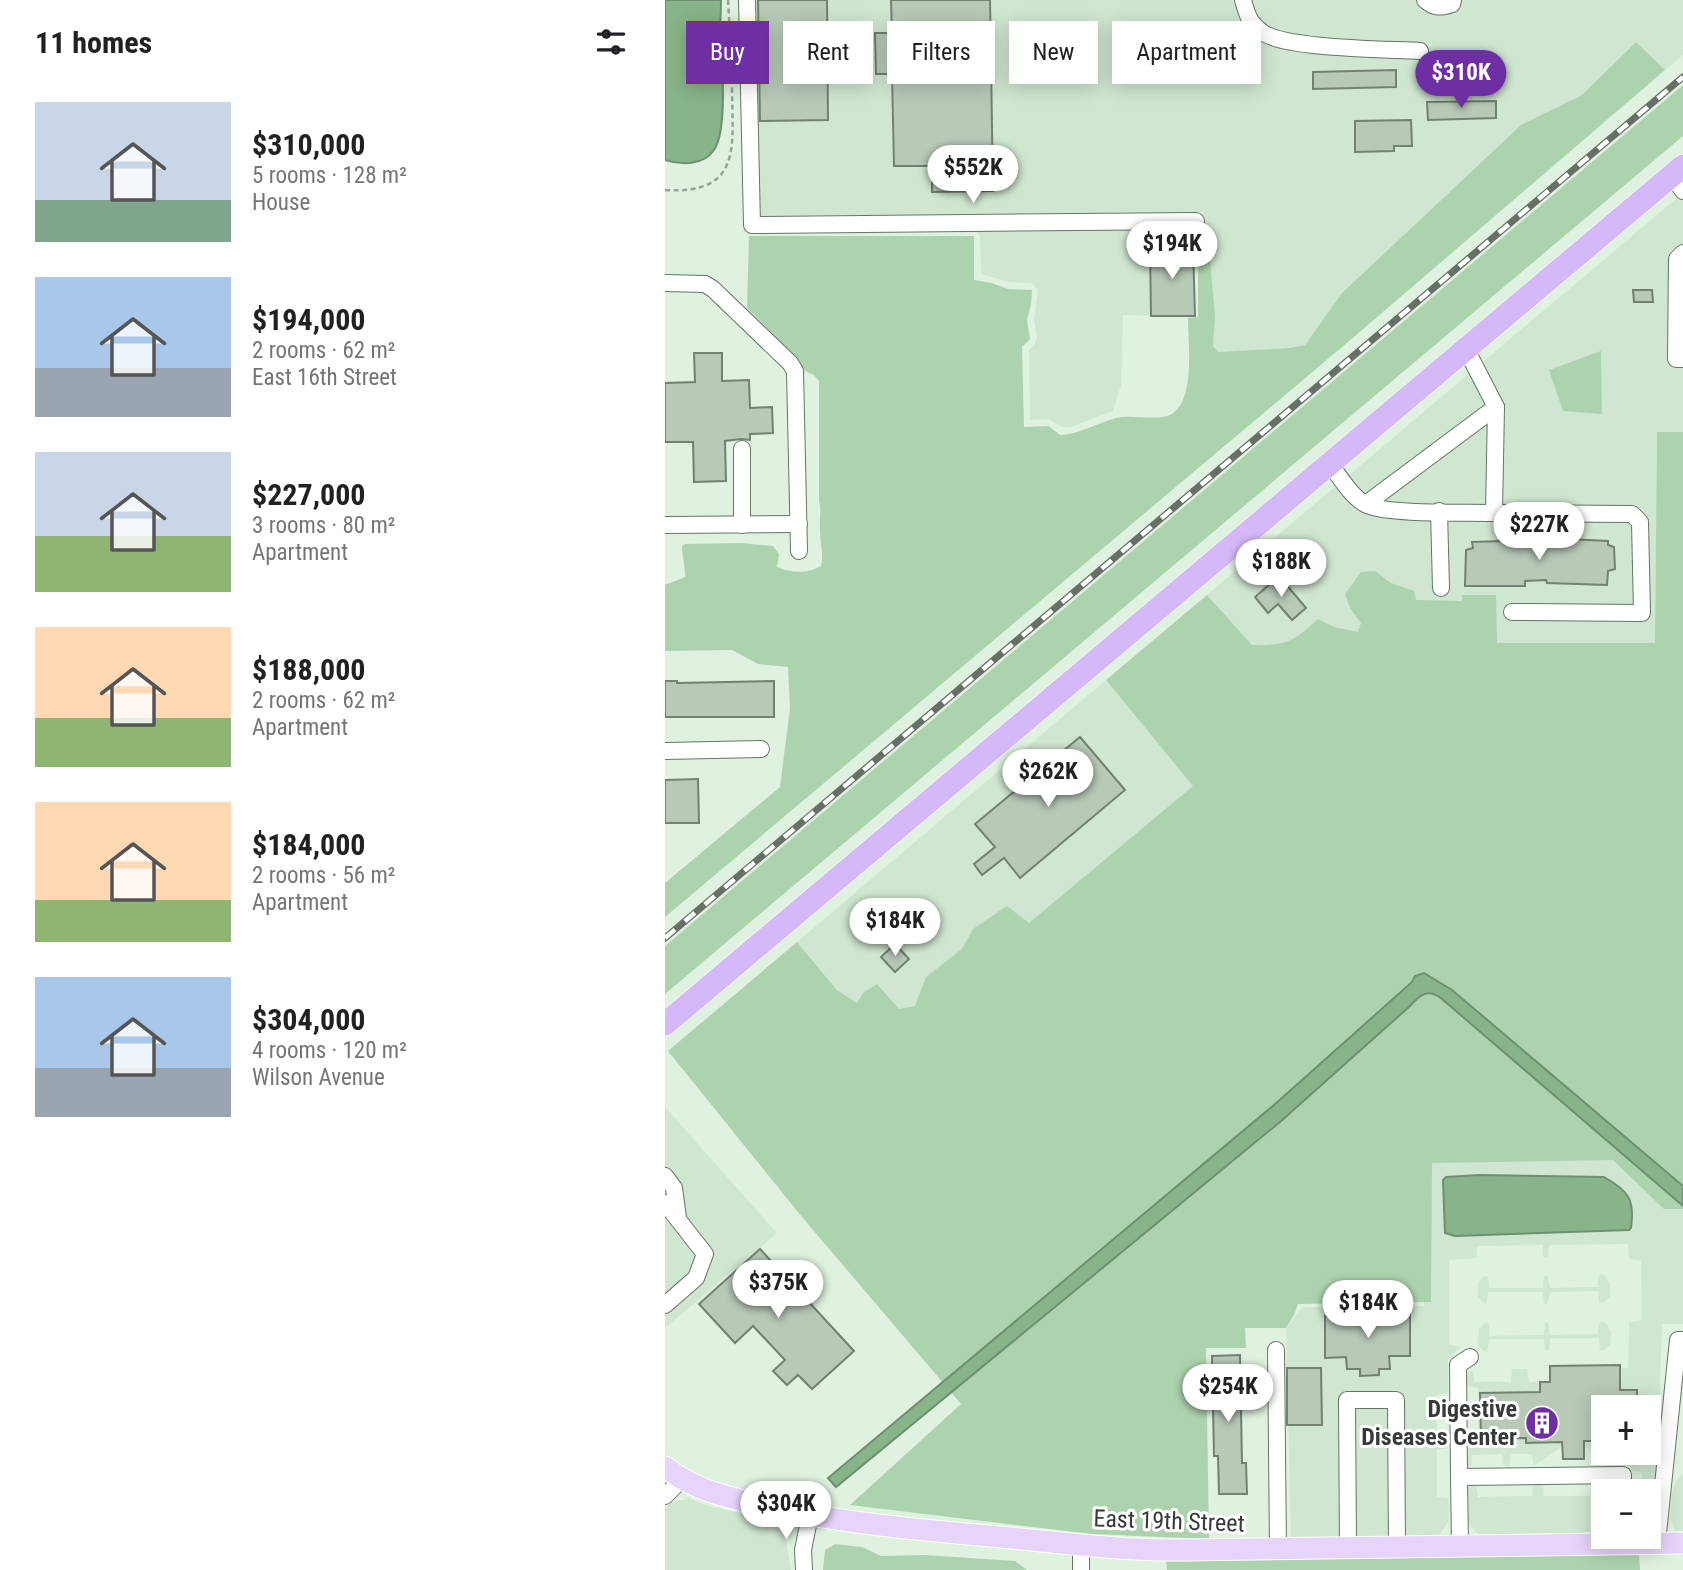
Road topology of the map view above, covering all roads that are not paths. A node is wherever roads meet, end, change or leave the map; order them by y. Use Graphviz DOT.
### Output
graph roads {
  1 [pos="747,0"];
  2 [pos="1243,0"];
  3 [pos="1425,0"];
  4 [pos="1453,0"];
  5 [pos="1420,51"];
  6 [pos="1679,178"];
  7 [pos="1196,221"];
  8 [pos="1683,253"];
  9 [pos="665,283"];
  10 [pos="1466,349"];
  11 [pos="1683,359"];
  12 [pos="1496,407"];
  13 [pos="742,449"];
  14 [pos="1330,464"];
  15 [pos="1366,504"];
  16 [pos="1439,511"];
  17 [pos="1495,513"];
  18 [pos="799,524"];
  19 [pos="742,525"];
  20 [pos="665,526"];
  21 [pos="799,551"];
  22 [pos="1441,588"];
  23 [pos="1513,612"];
  24 [pos="761,749"];
  25 [pos="665,751"];
  26 [pos="665,1024"];
  27 [pos="665,1176"];
  28 [pos="665,1203"];
  29 [pos="678,1220"];
  30 [pos="665,1305"];
  31 [pos="1683,1340"];
  32 [pos="1276,1350"];
  33 [pos="1470,1357"];
  34 [pos="1666,1457"];
  35 [pos="1683,1457"];
  36 [pos="673,1473"];
  37 [pos="1459,1477"];
  38 [pos="1623,1479"];
  39 [pos="665,1496"];
  40 [pos="1661,1505"];
  41 [pos="810,1515"];
  42 [pos="1591,1541"];
  43 [pos="1661,1543"];
  44 [pos="1683,1543"];
  45 [pos="1081,1545"];
  46 [pos="1460,1546"];
  47 [pos="1397,1547"];
  48 [pos="1348,1548"];
  49 [pos="1278,1549"];
  50 [pos="804,1570"];
  51 [pos="1081,1570"];
  1 -- 7 [label="street"];
  2 -- 5 [label="street"];
  3 -- 4 [label="street"];
  6 -- 10 [label="highway"];
  8 -- 11 [label="street"];
  9 -- 18 [label="street"];
  10 -- 12 [label="street"];
  10 -- 14 [label="highway"];
  12 -- 15 [label="street"];
  12 -- 17 [label="street"];
  13 -- 19 [label="street"];
  14 -- 15 [label="street"];
  14 -- 26 [label="highway"];
  15 -- 16 [label="street"];
  16 -- 17 [label="street"];
  16 -- 22 [label="street"];
  17 -- 23 [label="street"];
  18 -- 19 [label="street"];
  18 -- 21 [label="street"];
  19 -- 20 [label="street"];
  24 -- 25 [label="street"];
  27 -- 29 [label="street"];
  28 -- 29 [label="street"];
  29 -- 30 [label="street"];
  31 -- 34 [label="street"];
  32 -- 49 [label="street"];
  33 -- 37 [label="street"];
  34 -- 35 [label="street"];
  34 -- 40 [label="street"];
  36 -- 39 [label="street"];
  36 -- 41 [label="main road, East 19th Street"];
  37 -- 38 [label="street"];
  37 -- 46 [label="street"];
  41 -- 45 [label="main road, East 19th Street"];
  41 -- 50 [label="street"];
  42 -- 46 [label="main road, East 19th Street"];
  43 -- 44 [label="main road, East 19th Street"];
  45 -- 49 [label="main road, East 19th Street"];
  45 -- 51 [label="street"];
  46 -- 47 [label="main road, East 19th Street"];
  47 -- 48 [label="main road, East 19th Street"];
  47 -- 48 [label="street"];
  48 -- 49 [label="main road, East 19th Street"];
}
